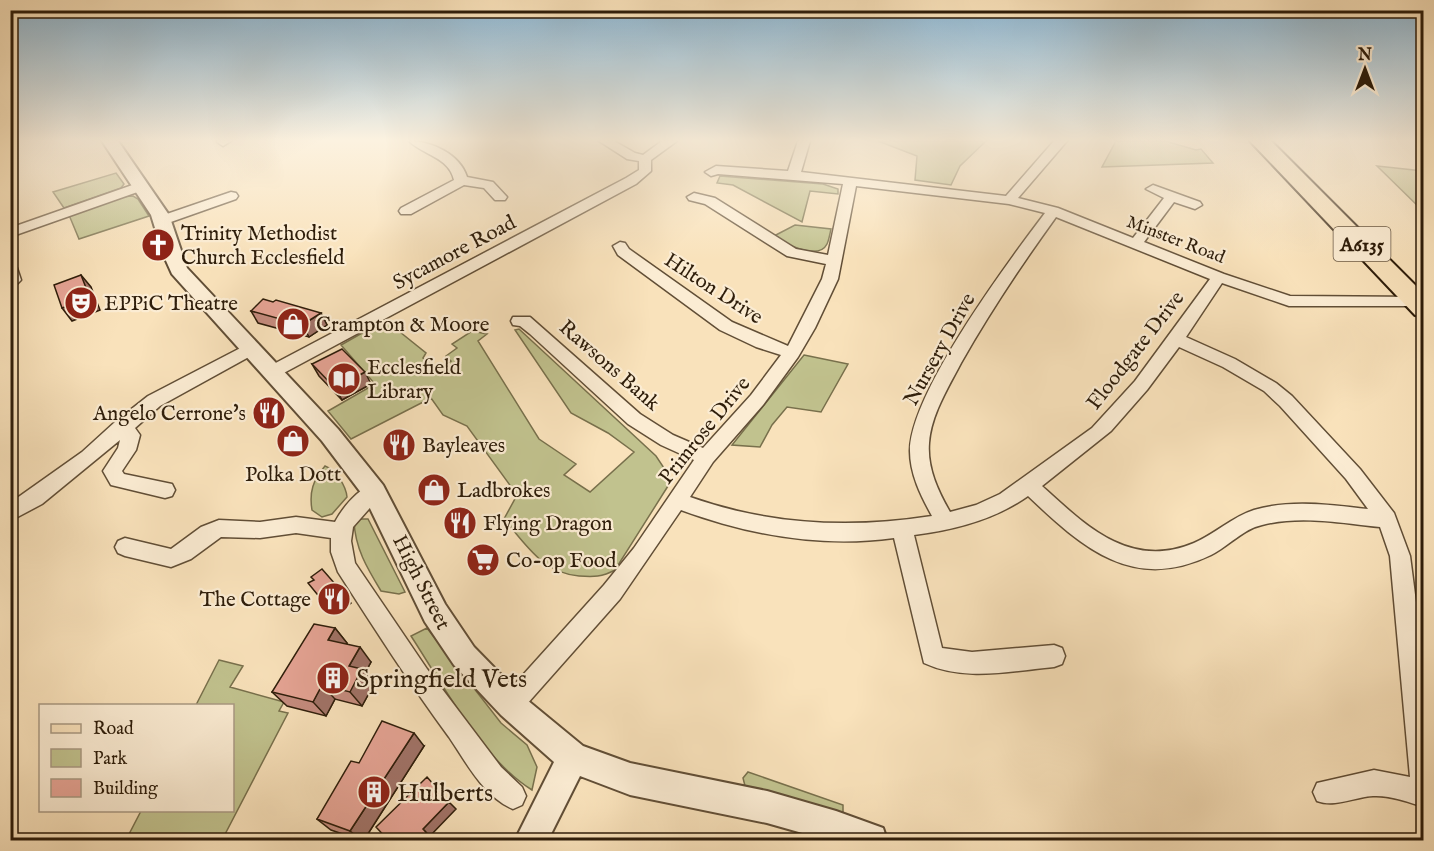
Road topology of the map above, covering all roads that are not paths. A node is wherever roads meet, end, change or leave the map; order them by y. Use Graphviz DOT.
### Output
graph roads {
  1 [pos="461,180"];
  2 [pos="137,181"];
  3 [pos="465,181"];
  4 [pos="631,181"];
  5 [pos="850,181"];
  6 [pos="1025,181"];
  7 [pos="1299,181"];
  8 [pos="141,186"];
  9 [pos="1153,189"];
  10 [pos="231,196"];
  11 [pos="1172,196"];
  12 [pos="500,197"];
  13 [pos="694,197"];
  14 [pos="1008,200"];
  15 [pos="1195,205"];
  16 [pos="406,211"];
  17 [pos="1053,211"];
  18 [pos="163,220"];
  19 [pos="10,233"];
  20 [pos="1135,244"];
  21 [pos="620,246"];
  22 [pos="833,261"];
  23 [pos="10,268"];
  24 [pos="1219,277"];
  25 [pos="10,283"];
  26 [pos="1420,305"];
  27 [pos="519,321"];
  28 [pos="1176,339"];
  29 [pos="252,348"];
  30 [pos="792,353"];
  31 [pos="274,371"];
  32 [pos="121,427"];
  33 [pos="706,457"];
  34 [pos="1029,485"];
  35 [pos="165,490"];
  36 [pos="374,492"];
  37 [pos="675,500"];
  38 [pos="10,513"];
  39 [pos="1387,519"];
  40 [pos="945,522"];
  41 [pos="902,529"];
  42 [pos="340,531"];
  43 [pos="125,547"];
  44 [pos="1054,656"];
  45 [pos="511,705"];
  46 [pos="573,758"];
  47 [pos="1326,792"];
  48 [pos="1423,793"];
  49 [pos="513,796"];
  50 [pos="531,840"];
  51 [pos="871,840"];
  1 -- 16 [label="street"];
  2 -- 8 [label="street, High Street"];
  3 -- 12 [label="street"];
  4 -- 31 [label="street, Sycamore Road"];
  5 -- 14 [label="street, Minster Road"];
  5 -- 22 [label="street, Primrose Drive"];
  6 -- 14 [label="street"];
  7 -- 26 [label="main road, A6135"];
  8 -- 18 [label="street, High Street"];
  8 -- 19 [label="street"];
  9 -- 11 [label="street"];
  10 -- 18 [label="street"];
  11 -- 15 [label="street"];
  11 -- 20 [label="street"];
  13 -- 22 [label="street"];
  14 -- 17 [label="street, Minster Road"];
  17 -- 20 [label="street, Minster Road"];
  17 -- 40 [label="street, Nursery Drive"];
  18 -- 29 [label="street, High Street"];
  20 -- 24 [label="street, Minster Road"];
  21 -- 30 [label="street, Hilton Drive"];
  22 -- 30 [label="street, Primrose Drive"];
  23 -- 25 [label="street"];
  24 -- 26 [label="street, Minster Road"];
  24 -- 28 [label="street, Floodgate Drive"];
  27 -- 33 [label="street, Rawsons Bank"];
  28 -- 34 [label="street, Floodgate Drive"];
  28 -- 39 [label="street"];
  29 -- 31 [label="street, High Street"];
  29 -- 32 [label="street"];
  30 -- 33 [label="street, Primrose Drive"];
  31 -- 36 [label="street, High Street"];
  32 -- 35 [label="street"];
  32 -- 38 [label="street"];
  33 -- 37 [label="street, Primrose Drive"];
  34 -- 39 [label="street"];
  34 -- 40 [label="street, Floodgate Drive"];
  36 -- 42 [label="street"];
  36 -- 45 [label="street, High Street"];
  37 -- 41 [label="street, Floodgate Drive"];
  37 -- 45 [label="street, Primrose Drive"];
  39 -- 48 [label="street"];
  40 -- 41 [label="street, Floodgate Drive"];
  41 -- 44 [label="street"];
  42 -- 43 [label="street"];
  42 -- 49 [label="street"];
  45 -- 46 [label="street, High Street"];
  46 -- 50 [label="street"];
  46 -- 51 [label="street, High Street"];
  47 -- 48 [label="street"];
}
